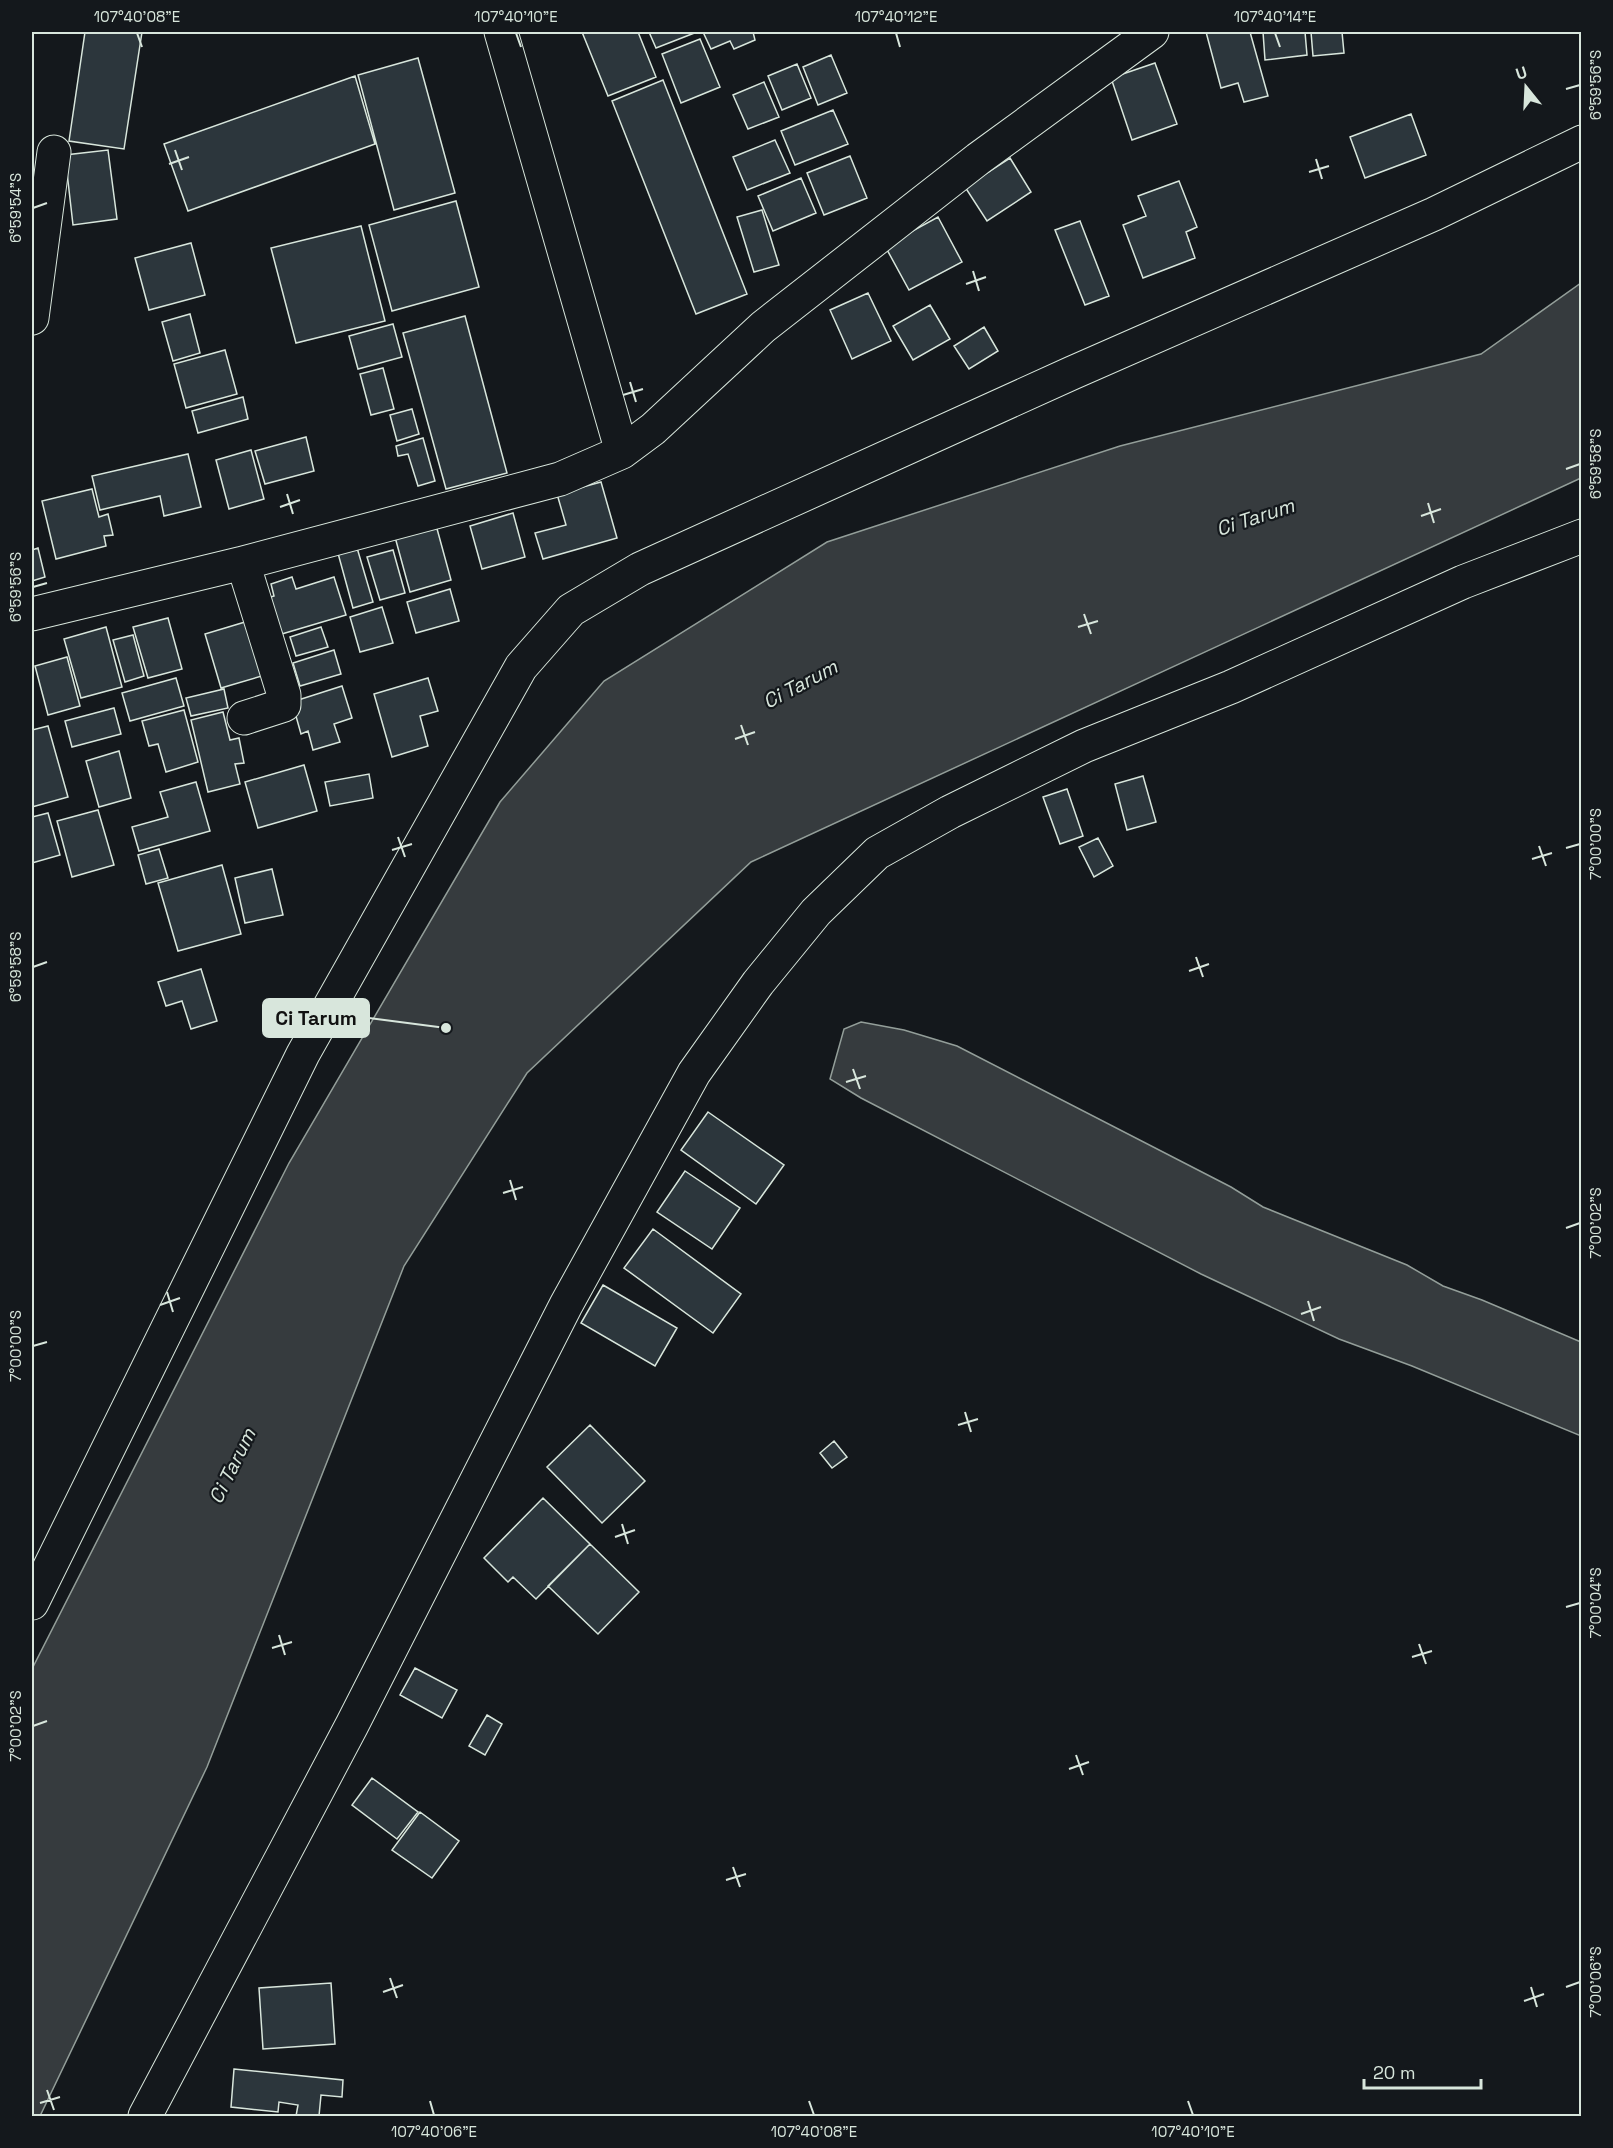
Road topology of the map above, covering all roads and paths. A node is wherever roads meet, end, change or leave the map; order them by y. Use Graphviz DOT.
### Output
graph roads {
  1 [pos="501,32"];
  2 [pos="1152,32"];
  3 [pos="1581,142"];
  4 [pos="54,152"];
  5 [pos="32,318"];
  6 [pos="622,452"];
  7 [pos="1581,536"];
  8 [pos="243,563"];
  9 [pos="32,614"];
  10 [pos="244,718"];
  11 [pos="32,1603"];
  12 [pos="145,2116"];
  1 -- 6 [label="street"];
  2 -- 6 [label="street"];
  3 -- 11 [label="street"];
  4 -- 5 [label="street"];
  6 -- 8 [label="street"];
  7 -- 12 [label="street"];
  8 -- 9 [label="street"];
  8 -- 10 [label="street"];
}
